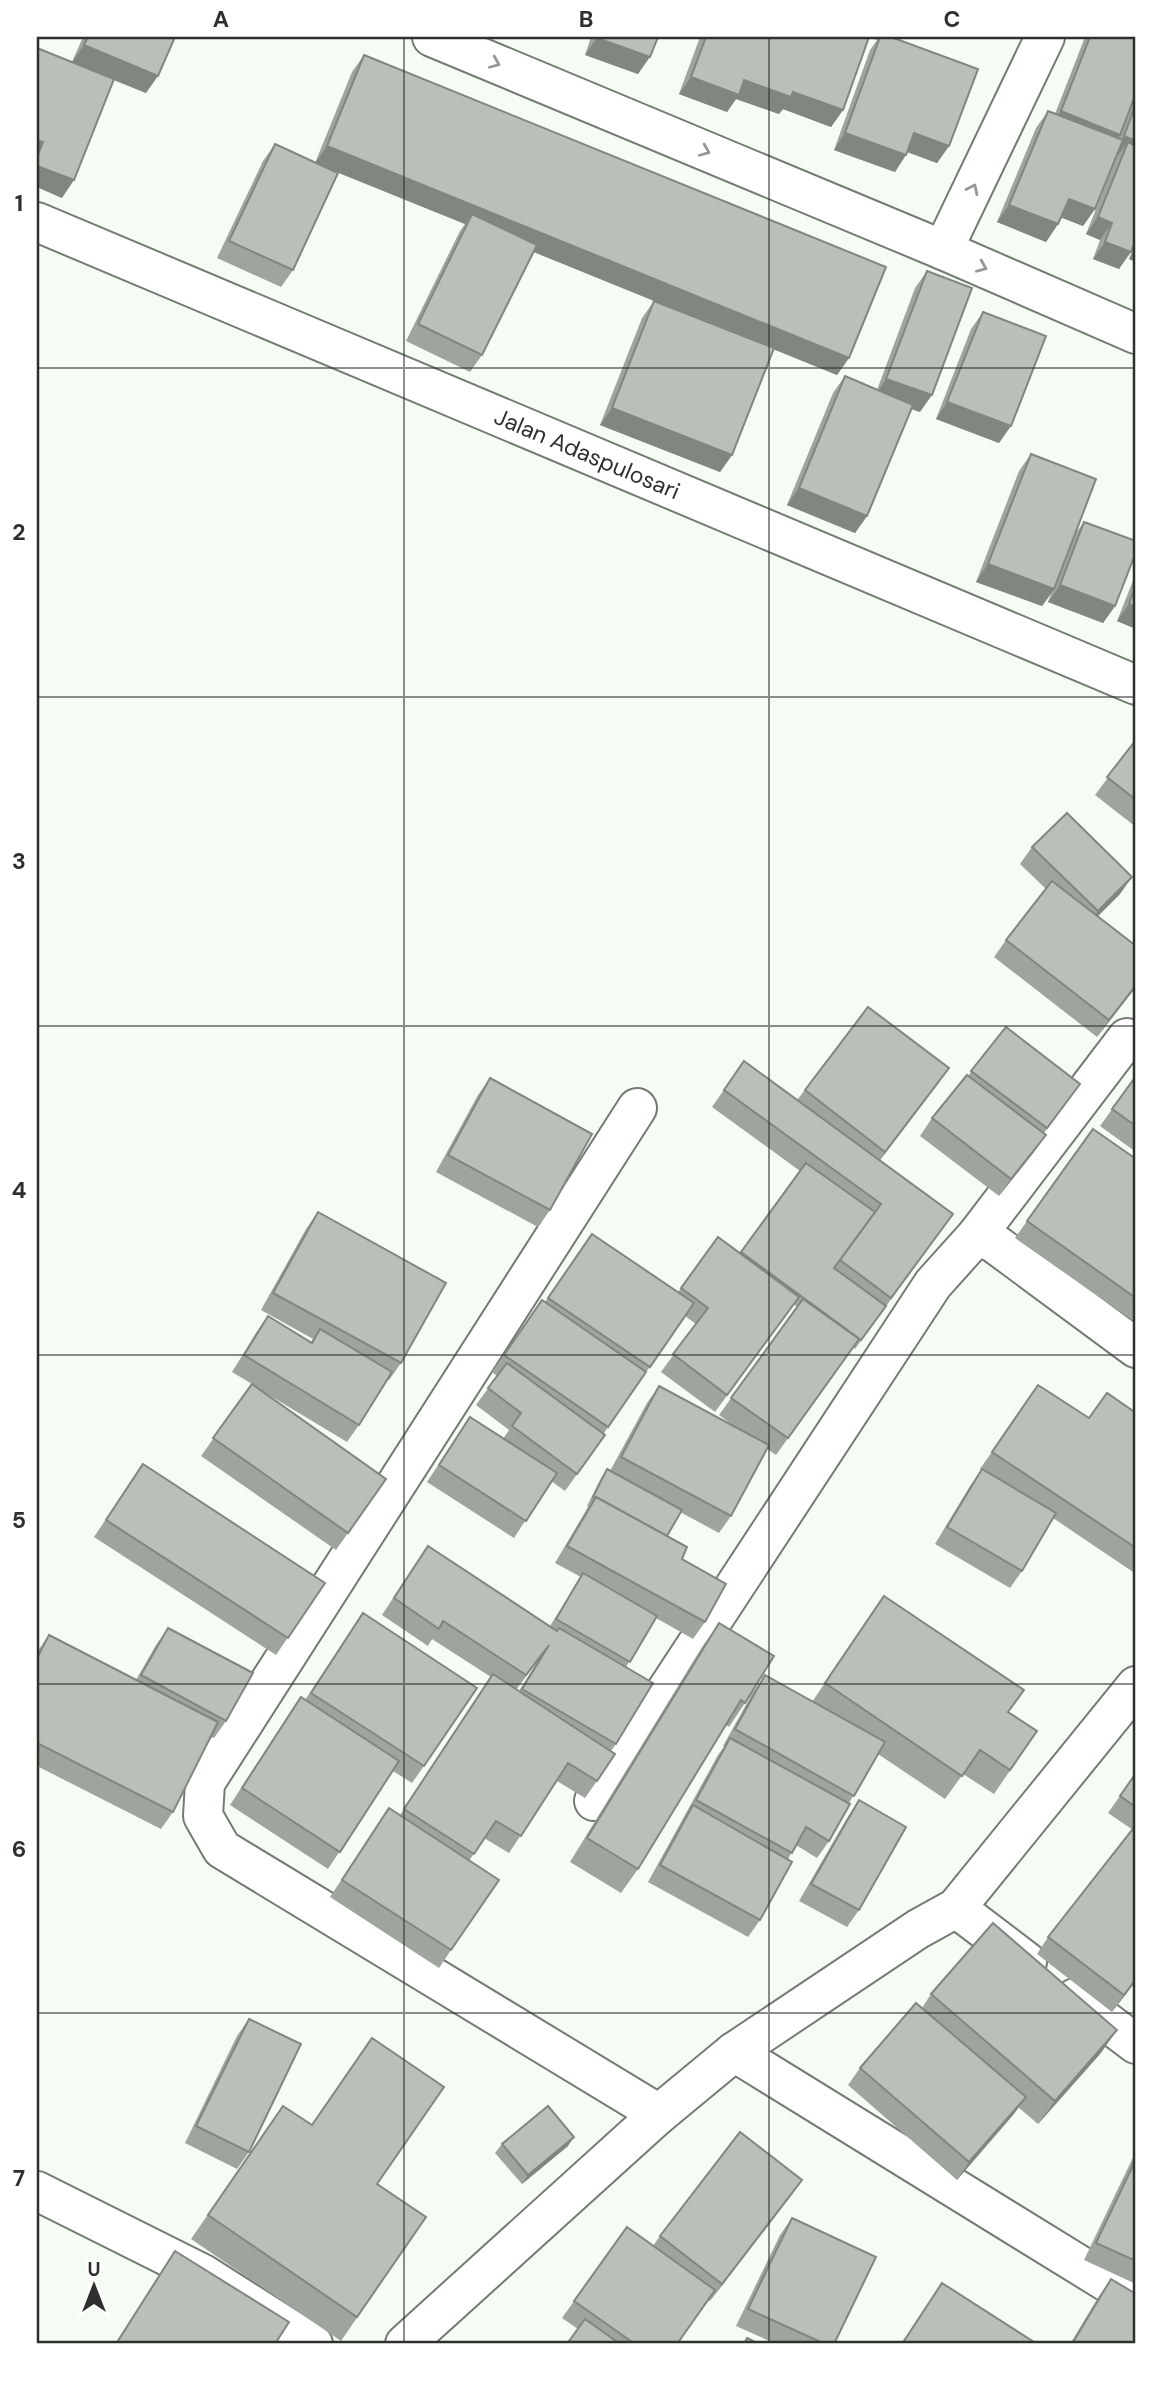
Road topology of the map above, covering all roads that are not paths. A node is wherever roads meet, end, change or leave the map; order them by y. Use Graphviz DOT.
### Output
graph roads {
  1 [pos="432,37"];
  2 [pos="1045,37"];
  3 [pos="37,222"];
  4 [pos="943,250"];
  5 [pos="1136,334"];
  6 [pos="1136,685"];
  7 [pos="1127,1038"];
  8 [pos="637,1108"];
  9 [pos="977,1235"];
  10 [pos="1136,1348"];
  11 [pos="1136,1686"];
  12 [pos="594,1801"];
  13 [pos="957,1908"];
  14 [pos="1136,2044"];
  15 [pos="734,2052"];
  16 [pos="659,2114"];
  17 [pos="37,2191"];
  18 [pos="1136,2300"];
  19 [pos="417,2341"];
  20 [pos="313,2344"];
  1 -- 4 [label="street, one-way"];
  4 -- 2 [label="street, one-way"];
  3 -- 6 [label="street, Jalan Adaspulosari"];
  4 -- 5 [label="street, one-way"];
  7 -- 9 [label="street"];
  8 -- 16 [label="street"];
  9 -- 10 [label="street"];
  9 -- 12 [label="street"];
  11 -- 13 [label="street"];
  13 -- 14 [label="street"];
  13 -- 15 [label="street"];
  15 -- 16 [label="street"];
  15 -- 18 [label="street"];
  16 -- 19 [label="street"];
  17 -- 20 [label="street"];
}
